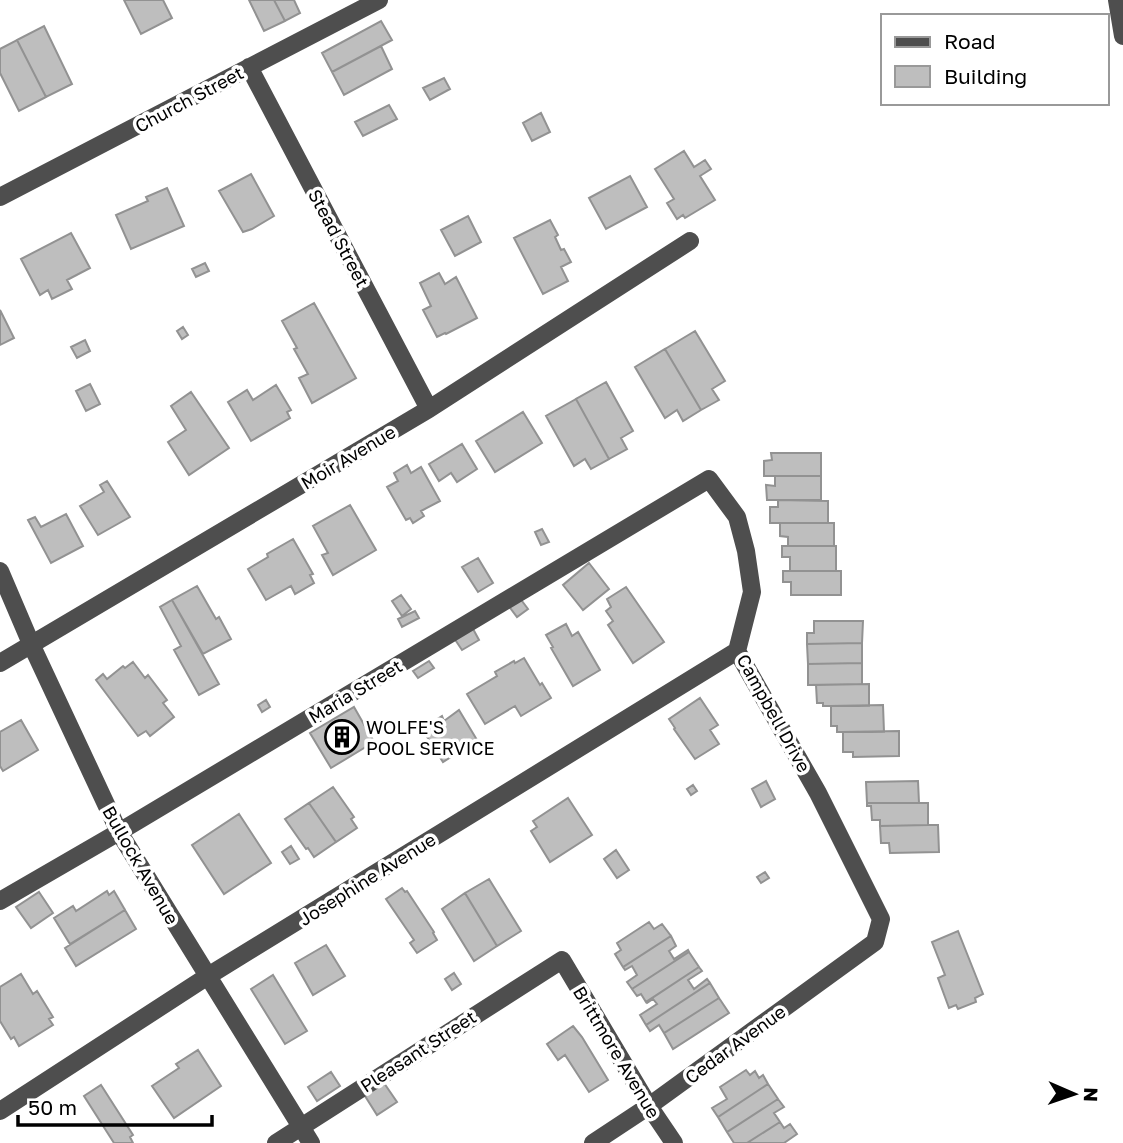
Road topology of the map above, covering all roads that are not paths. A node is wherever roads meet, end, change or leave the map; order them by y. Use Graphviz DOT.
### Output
graph roads {
  1 [pos="379,0"];
  2 [pos="1117,0"];
  3 [pos="1123,36"];
  4 [pos="249,67"];
  5 [pos="0,197"];
  6 [pos="691,241"];
  7 [pos="429,409"];
  8 [pos="709,480"];
  9 [pos="0,571"];
  10 [pos="32,646"];
  11 [pos="737,651"];
  12 [pos="0,663"];
  13 [pos="119,832"];
  14 [pos="0,901"];
  15 [pos="875,942"];
  16 [pos="562,960"];
  17 [pos="208,976"];
  18 [pos="649,1106"];
  19 [pos="0,1111"];
  20 [pos="300,1127"];
  21 [pos="276,1143"];
  22 [pos="311,1143"];
  23 [pos="593,1143"];
  24 [pos="674,1143"];
  1 -- 4 [label="street, Church Street"];
  2 -- 3 [label="street"];
  4 -- 5 [label="street, Church Street"];
  4 -- 7 [label="street, Stead Street"];
  6 -- 7 [label="street, Moir Avenue"];
  7 -- 10 [label="street, Moir Avenue"];
  8 -- 11 [label="street, Campbell Drive"];
  8 -- 13 [label="street, Maria Street"];
  9 -- 10 [label="street, Bullock Avenue"];
  10 -- 12 [label="street, Moir Avenue"];
  10 -- 13 [label="street, Bullock Avenue"];
  11 -- 15 [label="street, Campbell Drive"];
  11 -- 17 [label="street, Josephine Avenue"];
  13 -- 14 [label="street, Maria Street"];
  13 -- 17 [label="street, Bullock Avenue"];
  15 -- 18 [label="street, Cedar Avenue"];
  16 -- 18 [label="street, Brittmore Avenue"];
  16 -- 20 [label="street, Pleasant Street"];
  17 -- 19 [label="street, Josephine Avenue"];
  17 -- 20 [label="street, Bullock Avenue"];
  18 -- 23 [label="street, Cedar Avenue"];
  18 -- 24 [label="street, Brittmore Avenue"];
  20 -- 21 [label="street, Pleasant Street"];
  20 -- 22 [label="street, Bullock Avenue"];
}
